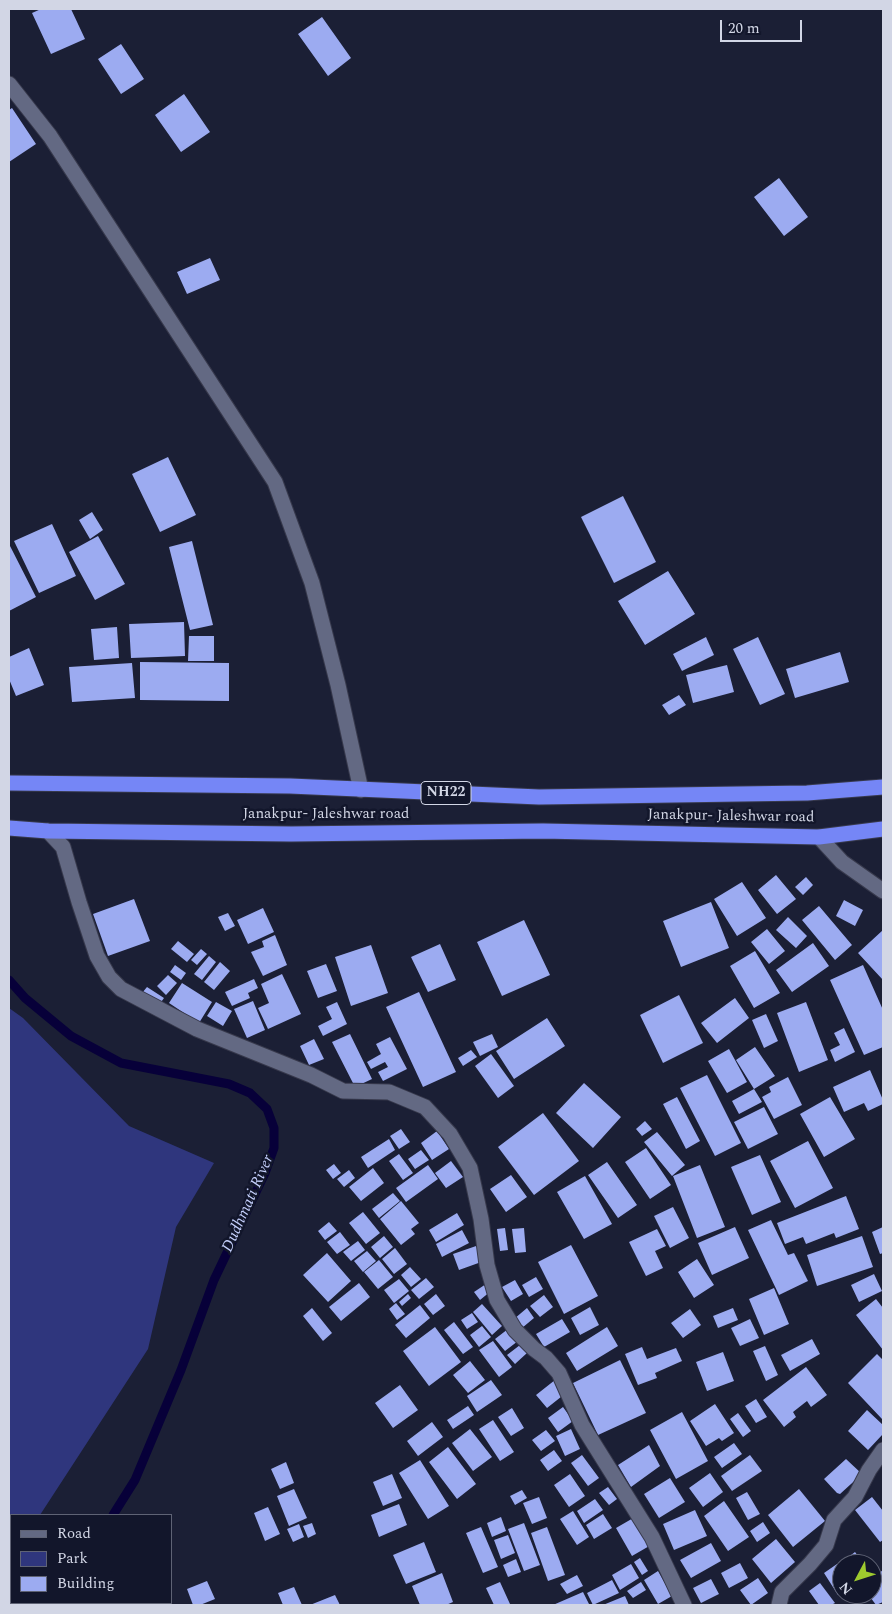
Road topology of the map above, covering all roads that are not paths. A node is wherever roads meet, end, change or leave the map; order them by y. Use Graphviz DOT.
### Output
graph roads {
  1 [pos="9,84"];
  2 [pos="9,784"];
  3 [pos="883,786"];
  4 [pos="361,790"];
  5 [pos="9,828"];
  6 [pos="883,829"];
  7 [pos="48,831"];
  8 [pos="819,837"];
  9 [pos="883,891"];
  10 [pos="883,1450"];
  11 [pos="684,1605"];
  12 [pos="779,1605"];
  1 -- 4 [label="street"];
  2 -- 4 [label="highway, Janakpur- Jaleshwar road / NH22"];
  3 -- 4 [label="highway, Janakpur- Jaleshwar road / NH22"];
  5 -- 7 [label="highway, Janakpur- Jaleshwar road"];
  6 -- 8 [label="highway, Janakpur- Jaleshwar road"];
  7 -- 8 [label="highway, Janakpur- Jaleshwar road"];
  7 -- 11 [label="street"];
  8 -- 9 [label="street"];
  10 -- 12 [label="street"];
}
